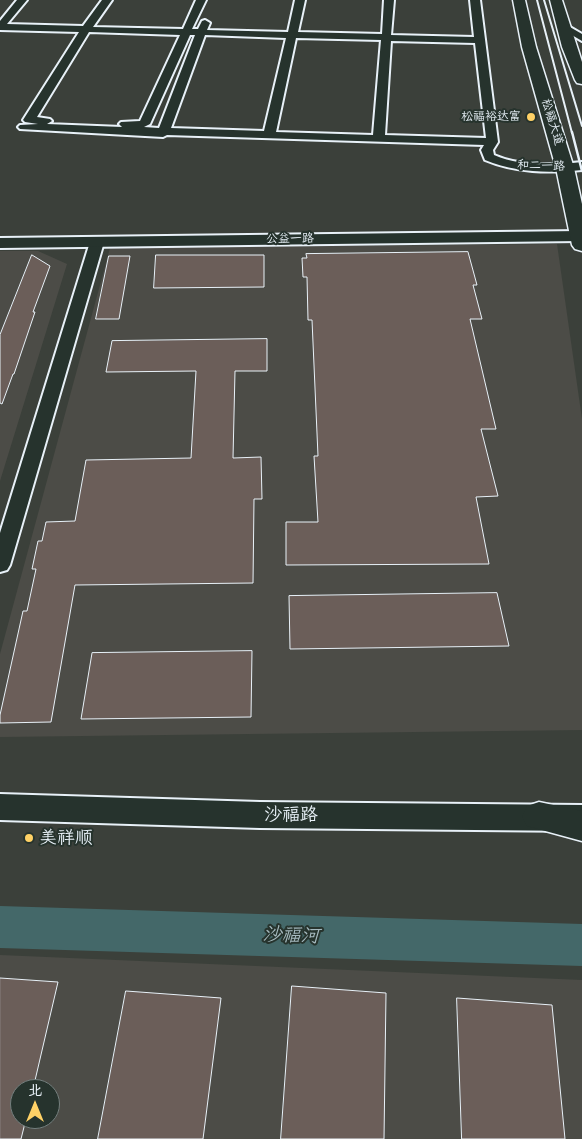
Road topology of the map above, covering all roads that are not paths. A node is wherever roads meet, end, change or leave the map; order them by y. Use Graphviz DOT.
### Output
graph roads {
  1 [pos="22,0"];
  2 [pos="107,0"];
  3 [pos="201,0"];
  4 [pos="300,0"];
  5 [pos="389,0"];
  6 [pos="475,0"];
  7 [pos="519,0"];
  8 [pos="556,0"];
  9 [pos="208,16"];
  10 [pos="563,26"];
  11 [pos="0,27"];
  12 [pos="86,29"];
  13 [pos="187,32"];
  14 [pos="202,32"];
  15 [pos="293,35"];
  16 [pos="386,38"];
  17 [pos="582,38"];
  18 [pos="480,40"];
  19 [pos="580,71"];
  20 [pos="24,127"];
  21 [pos="162,133"];
  22 [pos="269,136"];
  23 [pos="379,139"];
  24 [pos="492,142"];
  25 [pos="582,166"];
  26 [pos="565,168"];
  27 [pos="581,240"];
  28 [pos="96,242"];
  29 [pos="0,243"];
  30 [pos="0,565"];
  31 [pos="0,807"];
  32 [pos="582,813"];
  33 [pos="539,816"];
  34 [pos="582,818"];
  35 [pos="582,826"];
  1 -- 11 [label="street"];
  2 -- 12 [label="street"];
  3 -- 13 [label="street"];
  4 -- 15 [label="street"];
  5 -- 16 [label="street"];
  6 -- 18 [label="street"];
  7 -- 26 [label="main road, 松福大道"];
  8 -- 10 [label="main road"];
  9 -- 14 [label="street"];
  10 -- 17 [label="street"];
  10 -- 19 [label="main road"];
  11 -- 12 [label="street"];
  12 -- 13 [label="street"];
  12 -- 13 [label="street"];
  13 -- 14 [label="street"];
  14 -- 15 [label="street"];
  14 -- 21 [label="street"];
  15 -- 16 [label="street"];
  15 -- 22 [label="street"];
  16 -- 18 [label="street"];
  16 -- 23 [label="street"];
  18 -- 24 [label="street"];
  20 -- 21 [label="street"];
  21 -- 22 [label="street"];
  22 -- 23 [label="street"];
  23 -- 24 [label="street"];
  24 -- 26 [label="street, 和二一路"];
  25 -- 26 [label="street, 和二一路"];
  26 -- 27 [label="main road, 松福大道"];
  27 -- 28 [label="street, 公益一路"];
  28 -- 29 [label="street, 公益一路"];
  28 -- 30 [label="street"];
  31 -- 33 [label="street, 沙福路"];
  32 -- 33 [label="main road"];
  33 -- 34 [label="street, 沙福路"];
  33 -- 35 [label="main road"];
}
